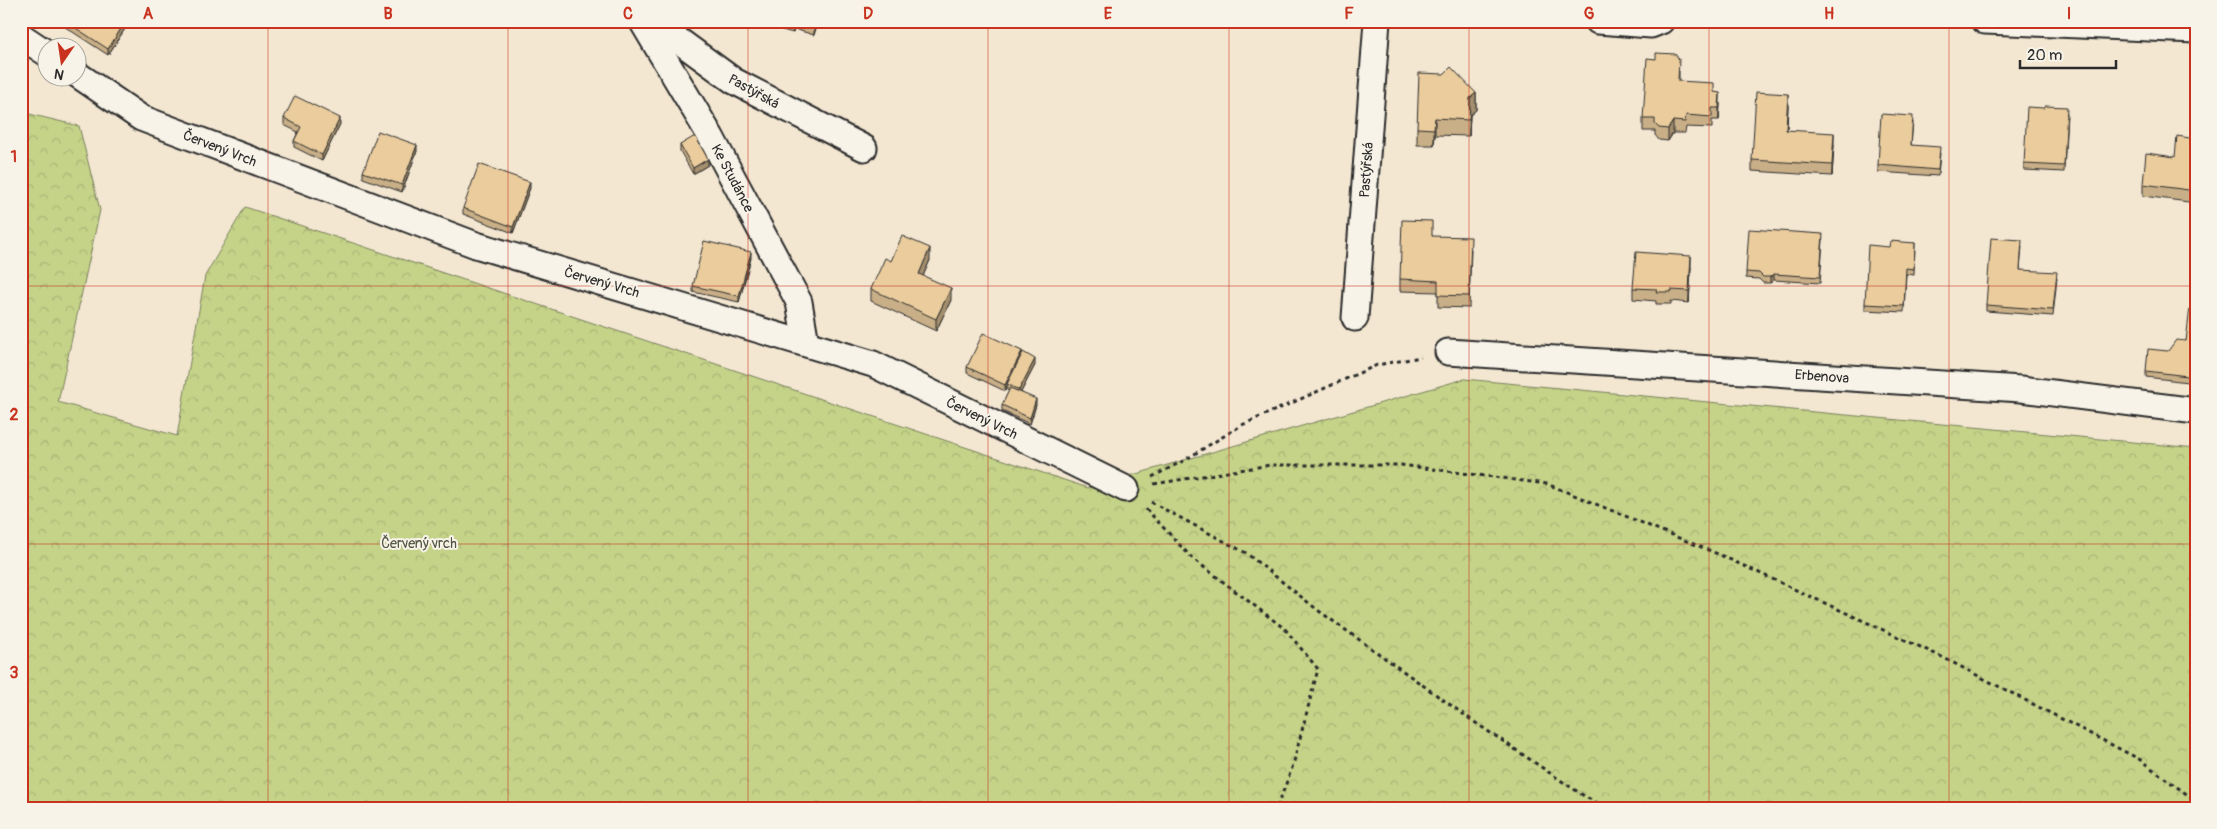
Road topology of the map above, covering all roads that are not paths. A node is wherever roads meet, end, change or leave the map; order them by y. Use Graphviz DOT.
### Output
graph roads {
  1 [pos="642,21"];
  2 [pos="652,21"];
  3 [pos="1377,21"];
  4 [pos="1598,21"];
  5 [pos="1985,21"];
  6 [pos="1654,23"];
  7 [pos="2196,30"];
  8 [pos="21,36"];
  9 [pos="38,47"];
  10 [pos="88,82"];
  11 [pos="864,148"];
  12 [pos="1355,318"];
  13 [pos="806,343"];
  14 [pos="1448,352"];
  15 [pos="2196,410"];
  16 [pos="1126,489"];
  1 -- 13 [label="street, Ke Studánce"];
  2 -- 11 [label="street, Pastýřská"];
  3 -- 12 [label="street, Pastýřská"];
  4 -- 6 [label="street"];
  5 -- 7 [label="street"];
  8 -- 9 [label="street"];
  10 -- 13 [label="street, Červený Vrch"];
  13 -- 16 [label="street, Červený Vrch"];
  14 -- 15 [label="street, Erbenova"];
}
